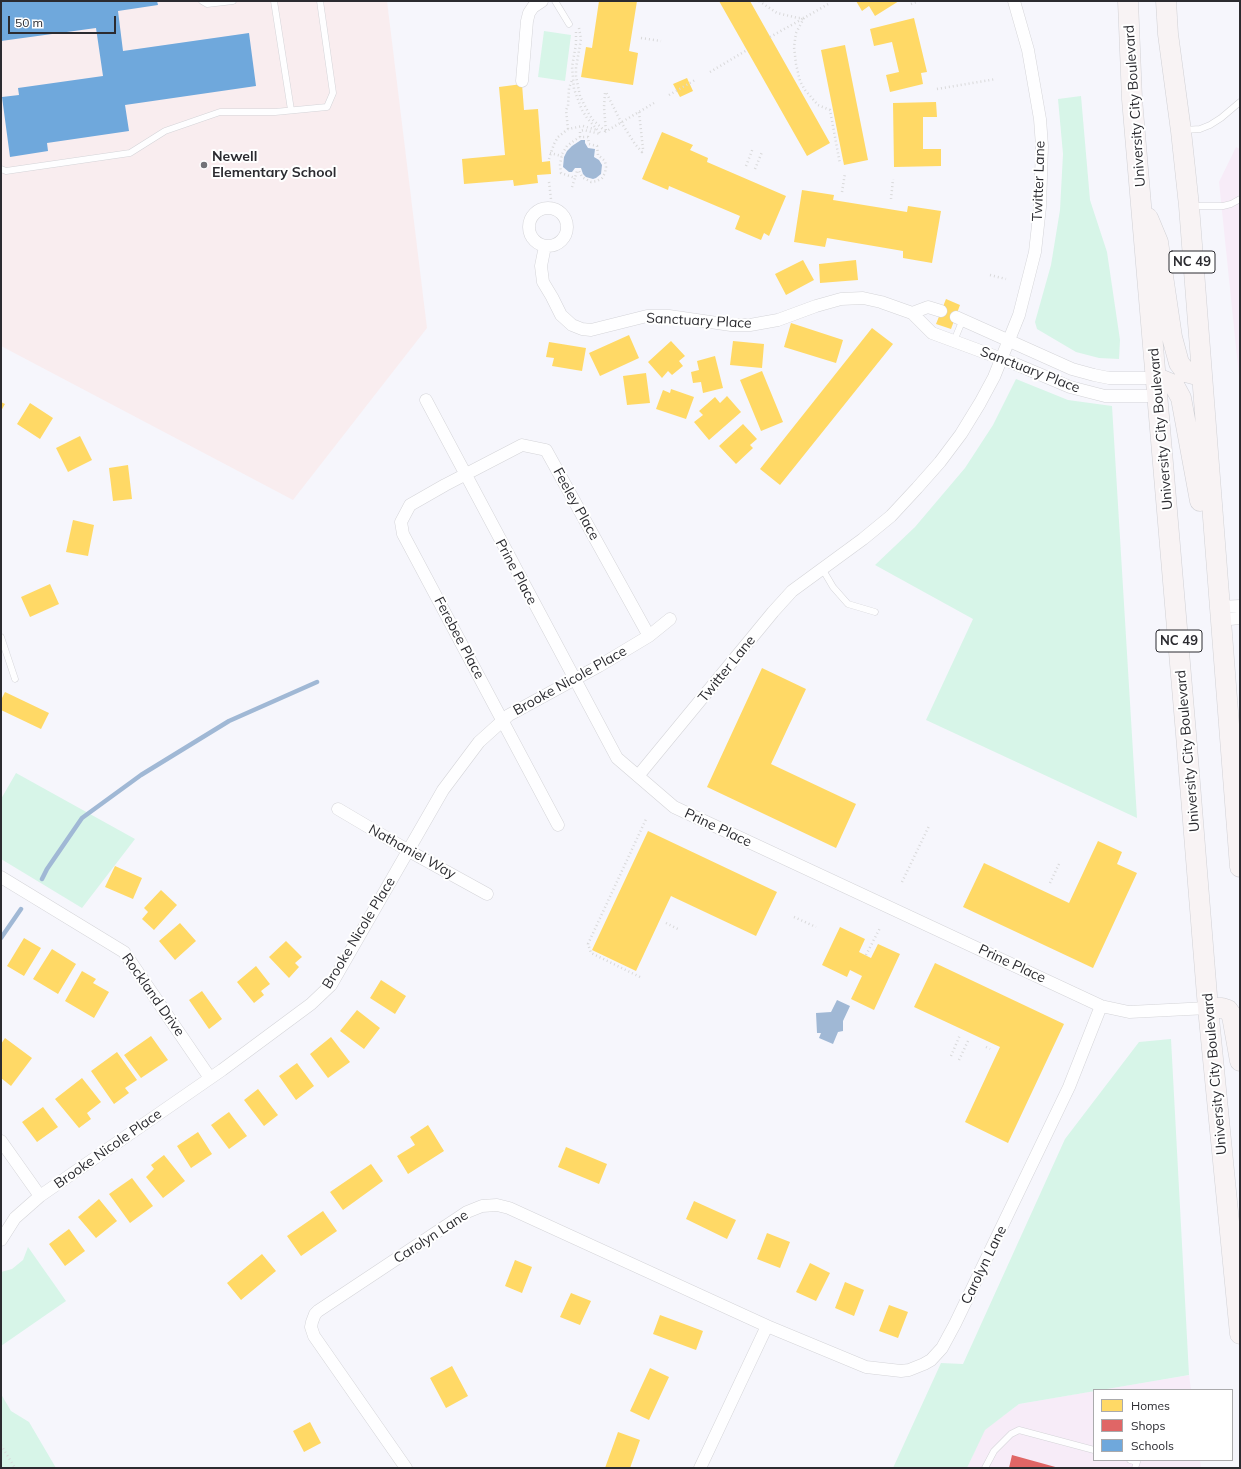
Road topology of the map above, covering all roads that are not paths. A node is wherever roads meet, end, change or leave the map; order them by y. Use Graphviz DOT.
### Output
graph roads {
  1 [pos="202,1"];
  2 [pos="229,1"];
  3 [pos="233,1"];
  4 [pos="274,1"];
  5 [pos="320,1"];
  6 [pos="542,1"];
  7 [pos="555,1"];
  8 [pos="1014,1"];
  9 [pos="1128,1"];
  10 [pos="1166,1"];
  11 [pos="569,24"];
  12 [pos="522,81"];
  13 [pos="1240,102"];
  14 [pos="292,110"];
  15 [pos="1181,131"];
  16 [pos="1,168"];
  17 [pos="1240,199"];
  18 [pos="1141,204"];
  19 [pos="1188,206"];
  20 [pos="544,246"];
  21 [pos="941,311"];
  22 [pos="912,313"];
  23 [pos="959,318"];
  24 [pos="954,341"];
  25 [pos="1009,341"];
  26 [pos="1002,359"];
  27 [pos="1201,376"];
  28 [pos="1158,387"];
  29 [pos="426,400"];
  30 [pos="465,475"];
  31 [pos="1216,556"];
  32 [pos="823,570"];
  33 [pos="1240,606"];
  34 [pos="875,612"];
  35 [pos="1219,614"];
  36 [pos="1240,618"];
  37 [pos="670,619"];
  38 [pos="649,636"];
  39 [pos="1,638"];
  40 [pos="15,679"];
  41 [pos="574,679"];
  42 [pos="503,721"];
  43 [pos="638,776"];
  44 [pos="338,809"];
  45 [pos="558,825"];
  46 [pos="409,851"];
  47 [pos="1240,867"];
  48 [pos="1,876"];
  49 [pos="487,894"];
  50 [pos="1101,1006"];
  51 [pos="1208,1008"];
  52 [pos="1240,1061"];
  53 [pos="210,1078"];
  54 [pos="1,1141"];
  55 [pos="40,1196"];
  56 [pos="1,1240"];
  57 [pos="767,1326"];
  58 [pos="1240,1334"];
  59 [pos="1093,1450"];
  60 [pos="406,1468"];
  61 [pos="700,1468"];
  62 [pos="984,1468"];
  1 -- 2 [label="lane"];
  2 -- 3 [label="lane"];
  4 -- 14 [label="lane"];
  5 -- 14 [label="lane"];
  6 -- 12 [label="street"];
  7 -- 11 [label="lane"];
  8 -- 25 [label="street, Twitter Lane"];
  9 -- 18 [label="main road, University City Boulevard / NC 49"];
  10 -- 15 [label="main road, NC 49"];
  13 -- 15 [label="lane"];
  14 -- 16 [label="lane"];
  15 -- 19 [label="main road, NC 49"];
  17 -- 19 [label="lane"];
  18 -- 27 [label="main road"];
  18 -- 28 [label="main road, University City Boulevard / NC 49"];
  19 -- 27 [label="main road, NC 49"];
  20 -- 20 [label="street"];
  20 -- 22 [label="street, Sanctuary Place"];
  21 -- 22 [label="street"];
  22 -- 24 [label="street, Sanctuary Place"];
  23 -- 24 [label="lane"];
  23 -- 25 [label="street, Sanctuary Place"];
  24 -- 26 [label="street, Sanctuary Place"];
  25 -- 26 [label="street, Twitter Lane"];
  25 -- 28 [label="street, Sanctuary Place"];
  26 -- 28 [label="street, Sanctuary Place"];
  26 -- 32 [label="street, Twitter Lane"];
  27 -- 31 [label="main road, NC 49"];
  28 -- 31 [label="main road"];
  28 -- 51 [label="main road, University City Boulevard / NC 49"];
  29 -- 30 [label="street, Prine Place"];
  30 -- 38 [label="street, Feeley Place"];
  30 -- 41 [label="street, Prine Place"];
  30 -- 42 [label="street, Ferebee Place"];
  31 -- 35 [label="main road, NC 49"];
  32 -- 34 [label="lane"];
  32 -- 43 [label="street, Twitter Lane"];
  33 -- 35 [label="street"];
  35 -- 36 [label="street"];
  35 -- 47 [label="main road, NC 49"];
  37 -- 38 [label="street, Brooke Nicole Place"];
  38 -- 41 [label="street, Brooke Nicole Place"];
  39 -- 40 [label="lane"];
  41 -- 42 [label="street, Brooke Nicole Place"];
  41 -- 43 [label="street, Prine Place"];
  42 -- 45 [label="street, Ferebee Place"];
  42 -- 46 [label="street, Brooke Nicole Place"];
  43 -- 50 [label="street, Prine Place"];
  44 -- 46 [label="street, Nathaniel Way"];
  46 -- 49 [label="street, Nathaniel Way"];
  46 -- 53 [label="street, Brooke Nicole Place"];
  48 -- 53 [label="street, Rockland Drive"];
  50 -- 51 [label="street, Prine Place"];
  50 -- 57 [label="street, Carolyn Lane"];
  51 -- 52 [label="main road"];
  51 -- 58 [label="main road, University City Boulevard / NC 49"];
  53 -- 55 [label="street, Brooke Nicole Place"];
  54 -- 55 [label="street"];
  55 -- 56 [label="street, Brooke Nicole Place"];
  57 -- 60 [label="street, Carolyn Lane"];
  57 -- 61 [label="street"];
  59 -- 62 [label="lane"];
}
